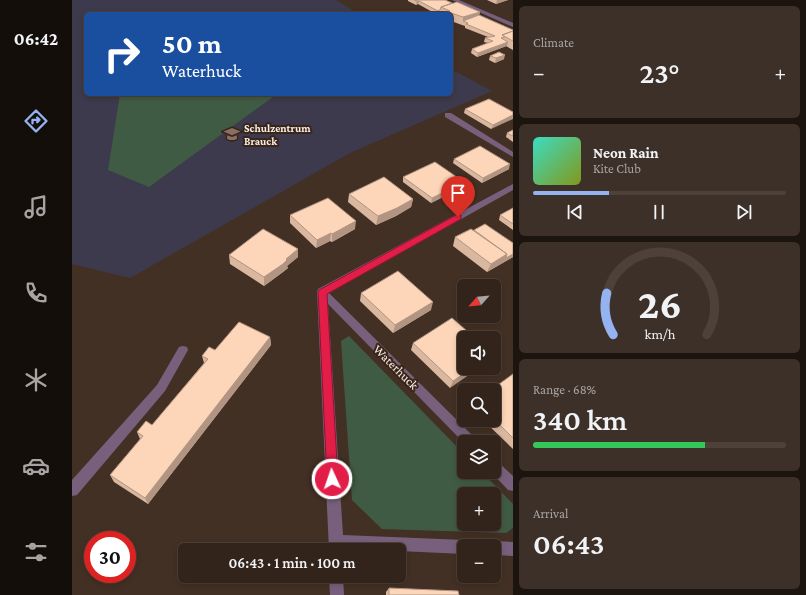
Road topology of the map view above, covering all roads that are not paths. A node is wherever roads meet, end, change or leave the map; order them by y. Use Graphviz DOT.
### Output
graph roads {
  1 [pos="456,0"];
  2 [pos="513,25"];
  3 [pos="448,115"];
  4 [pos="513,155"];
  5 [pos="513,187"];
  6 [pos="322,292"];
  7 [pos="183,350"];
  8 [pos="464,435"];
  9 [pos="501,473"];
  10 [pos="513,485"];
  11 [pos="72,490"];
  12 [pos="336,543"];
  13 [pos="406,547"];
  14 [pos="457,547"];
  15 [pos="501,548"];
  16 [pos="513,549"];
  17 [pos="336,583"];
  18 [pos="337,595"];
  1 -- 2 [label="street"];
  3 -- 4 [label="street"];
  5 -- 6 [label="street"];
  6 -- 8 [label="street, Waterhuck"];
  6 -- 12 [label="street"];
  7 -- 11 [label="street"];
  9 -- 10 [label="street"];
  13 -- 14 [label="street"];
  15 -- 16 [label="street"];
  17 -- 18 [label="street"];
}
